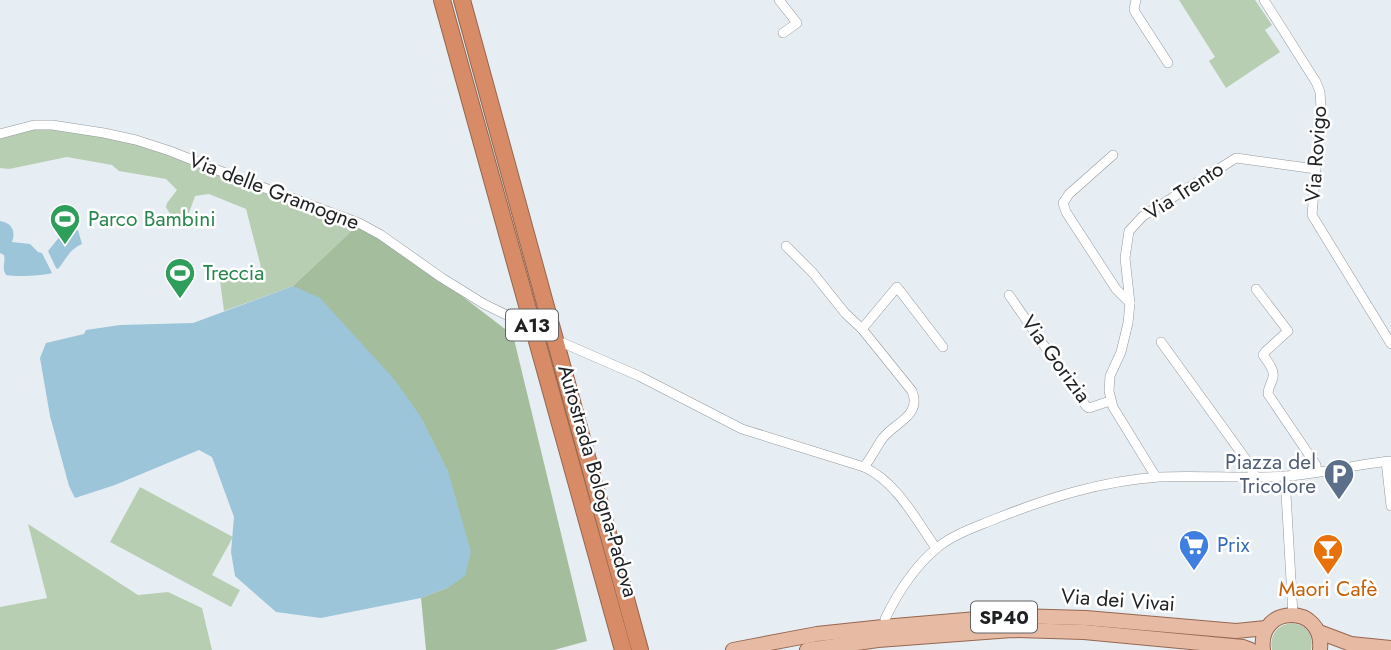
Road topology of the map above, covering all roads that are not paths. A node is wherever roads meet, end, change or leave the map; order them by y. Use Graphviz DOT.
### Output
graph roads {
  1 [pos="442,0"];
  2 [pos="462,0"];
  3 [pos="779,0"];
  4 [pos="1136,0"];
  5 [pos="1264,0"];
  6 [pos="783,33"];
  7 [pos="1168,63"];
  8 [pos="0,134"];
  9 [pos="1113,155"];
  10 [pos="1316,169"];
  11 [pos="786,246"];
  12 [pos="1256,289"];
  13 [pos="1009,295"];
  14 [pos="1130,303"];
  15 [pos="525,324"];
  16 [pos="862,329"];
  17 [pos="1161,342"];
  18 [pos="564,343"];
  19 [pos="1391,344"];
  20 [pos="943,347"];
  21 [pos="1110,401"];
  22 [pos="1389,461"];
  23 [pos="864,467"];
  24 [pos="1317,472"];
  25 [pos="1255,476"];
  26 [pos="1285,476"];
  27 [pos="1156,477"];
  28 [pos="1391,506"];
  29 [pos="936,548"];
  30 [pos="1293,615"];
  31 [pos="1266,628"];
  32 [pos="1319,632"];
  33 [pos="879,637"];
  34 [pos="1391,648"];
  35 [pos="621,650"];
  36 [pos="640,650"];
  37 [pos="733,650"];
  38 [pos="807,650"];
  39 [pos="1251,650"];
  40 [pos="1262,650"];
  41 [pos="1320,650"];
  1 -- 35 [label="highway, Autostrada Bologna-Padova / A13"];
  2 -- 36 [label="highway, Autostrada Bologna-Padova / A13"];
  3 -- 6 [label="street"];
  4 -- 7 [label="street"];
  5 -- 10 [label="street, Via Rovigo"];
  8 -- 15 [label="street, Via delle Gramogne"];
  9 -- 14 [label="street"];
  10 -- 14 [label="street, Via Trento"];
  10 -- 19 [label="street, Via Rovigo"];
  11 -- 16 [label="street"];
  12 -- 24 [label="street"];
  13 -- 21 [label="street, Via Gorizia"];
  14 -- 21 [label="street, Via Gorizia"];
  16 -- 20 [label="street"];
  16 -- 23 [label="street"];
  17 -- 25 [label="street"];
  18 -- 23 [label="street"];
  21 -- 27 [label="street, Via Gorizia"];
  22 -- 24 [label="street"];
  22 -- 28 [label="street"];
  23 -- 29 [label="street"];
  24 -- 26 [label="street"];
  25 -- 26 [label="street"];
  25 -- 27 [label="street"];
  26 -- 30 [label="street"];
  27 -- 29 [label="street"];
  29 -- 33 [label="street"];
  30 -- 31 [label="main road, SP40"];
  30 -- 32 [label="main road"];
  31 -- 33 [label="main road, Via dei Vivai / SP40"];
  31 -- 40 [label="main road"];
  32 -- 34 [label="main road"];
  32 -- 41 [label="main road"];
  33 -- 37 [label="main road"];
  33 -- 38 [label="main road"];
  33 -- 39 [label="main road, Via dei Vivai / SP40"];
}
